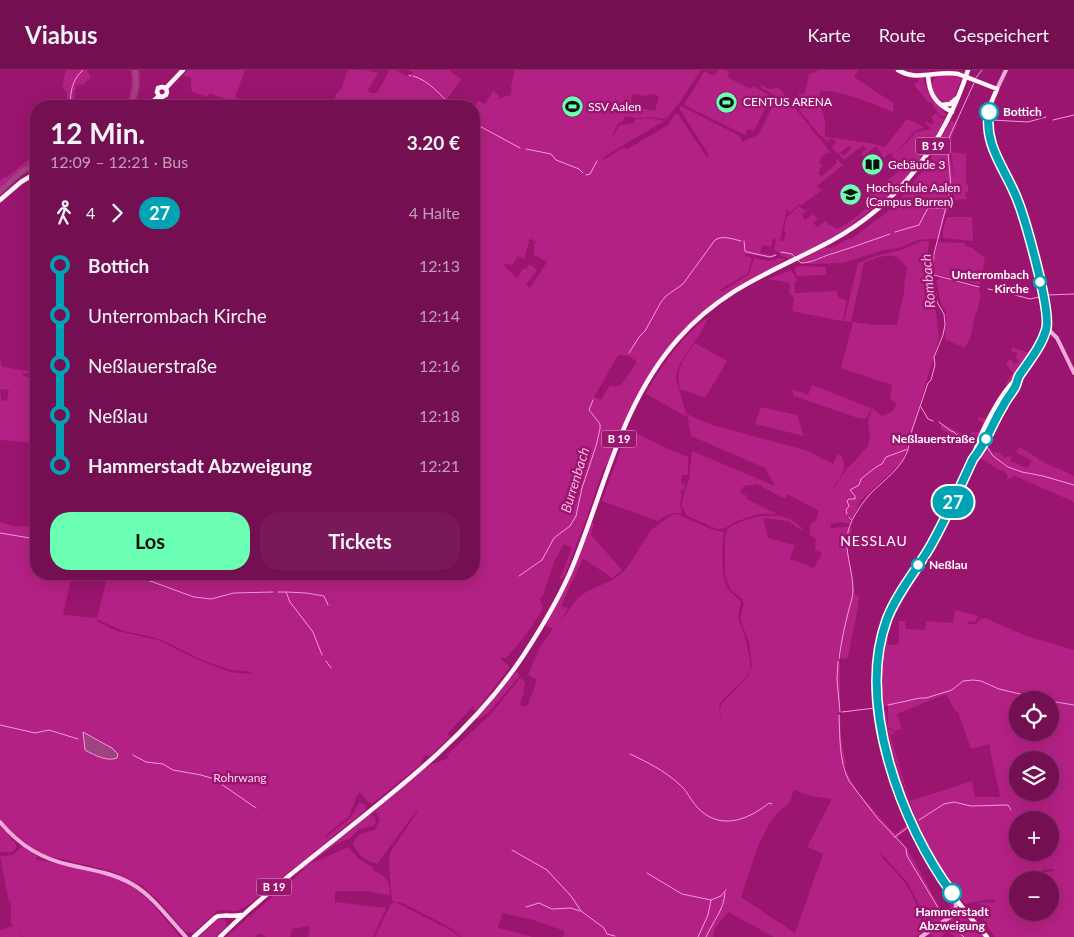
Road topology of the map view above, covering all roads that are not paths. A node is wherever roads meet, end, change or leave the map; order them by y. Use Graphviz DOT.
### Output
graph roads {
  1 [pos="183,70"];
  2 [pos="898,70"];
  3 [pos="968,70"];
  4 [pos="1006,70"];
  5 [pos="928,75"];
  6 [pos="997,89"];
  7 [pos="958,97"];
  8 [pos="154,100"];
  9 [pos="941,105"];
  10 [pos="952,112"];
  11 [pos="30,176"];
  12 [pos="0,200"];
  13 [pos="1047,328"];
  14 [pos="1074,373"];
  15 [pos="0,822"];
  16 [pos="956,898"];
  17 [pos="963,908"];
  18 [pos="243,915"];
  19 [pos="952,916"];
  20 [pos="228,917"];
  21 [pos="235,922"];
  22 [pos="186,937"];
  23 [pos="194,937"];
  24 [pos="220,937"];
  25 [pos="921,937"];
  26 [pos="987,937"];
  1 -- 8 [label="main road"];
  2 -- 5 [label="main road"];
  3 -- 7 [label="main road, B 19"];
  4 -- 6 [label="street"];
  5 -- 6 [label="main road, bridge"];
  5 -- 9 [label="main road"];
  6 -- 13 [label="main road"];
  7 -- 9 [label="main road"];
  7 -- 10 [label="main road, B 19"];
  9 -- 10 [label="main road"];
  10 -- 18 [label="main road, B 19"];
  11 -- 12 [label="main road"];
  13 -- 14 [label="street"];
  13 -- 16 [label="main road"];
  15 -- 22 [label="street"];
  16 -- 17 [label="main road"];
  16 -- 19 [label="street"];
  17 -- 19 [label="street"];
  17 -- 26 [label="main road"];
  18 -- 20 [label="main road"];
  18 -- 21 [label="main road, B 19"];
  19 -- 25 [label="street"];
  20 -- 21 [label="main road"];
  20 -- 23 [label="main road"];
  21 -- 24 [label="main road, B 19"];
}
